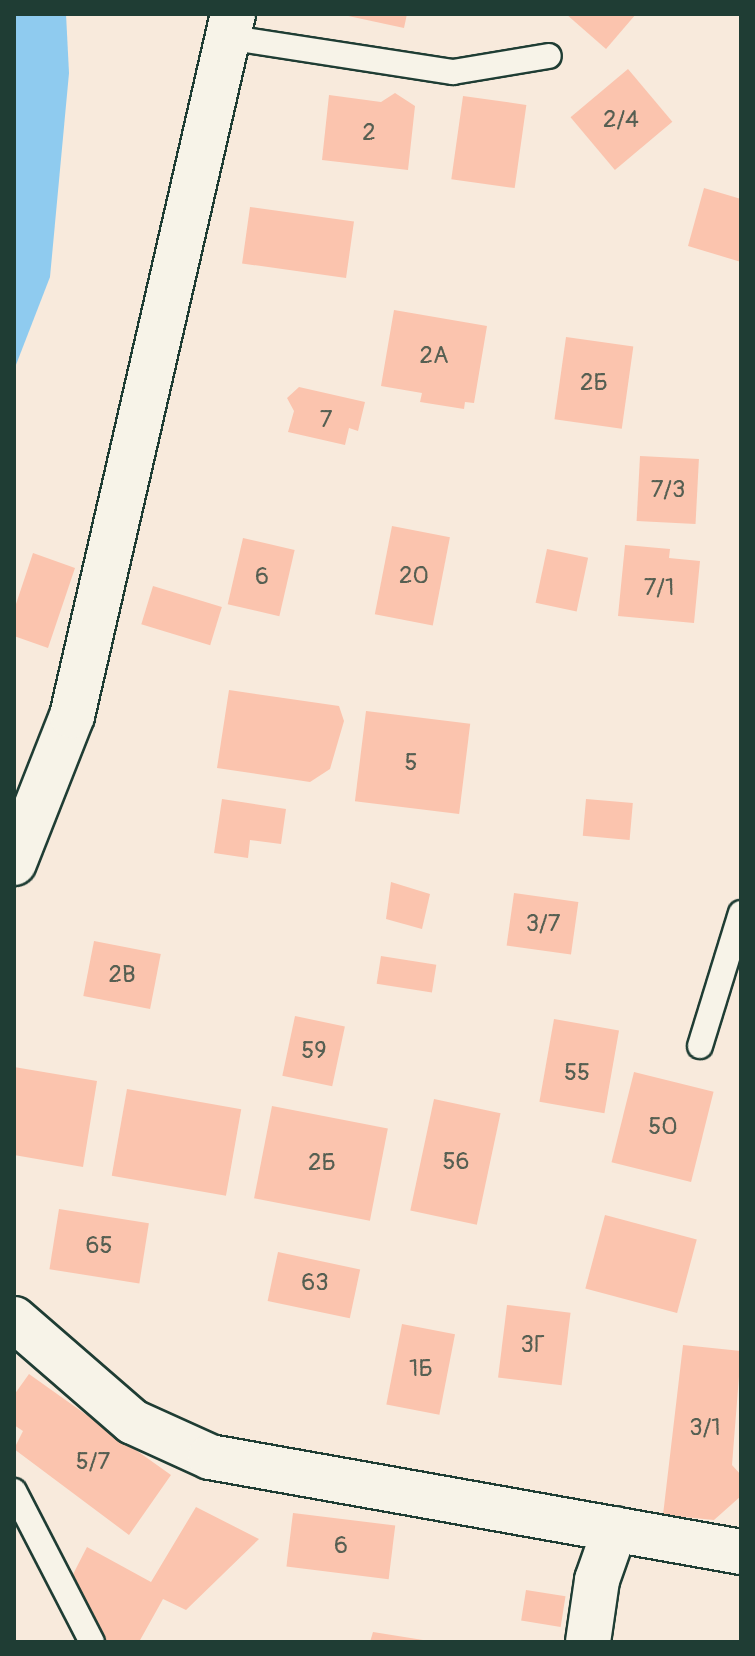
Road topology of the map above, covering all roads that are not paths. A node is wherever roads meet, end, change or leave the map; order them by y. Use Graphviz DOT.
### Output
graph roads {
  1 [pos="230,25"];
  2 [pos="549,56"];
  3 [pos="14,863"];
  4 [pos="741,913"];
  5 [pos="700,1046"];
  6 [pos="14,1319"];
  7 [pos="14,1491"];
  8 [pos="615,1529"];
  9 [pos="741,1552"];
  10 [pos="92,1642"];
  11 [pos="588,1642"];
  1 -- 2 [label="lane"];
  1 -- 3 [label="street"];
  4 -- 5 [label="lane"];
  6 -- 8 [label="street"];
  7 -- 10 [label="lane"];
  8 -- 9 [label="street"];
  8 -- 11 [label="street"];
}
